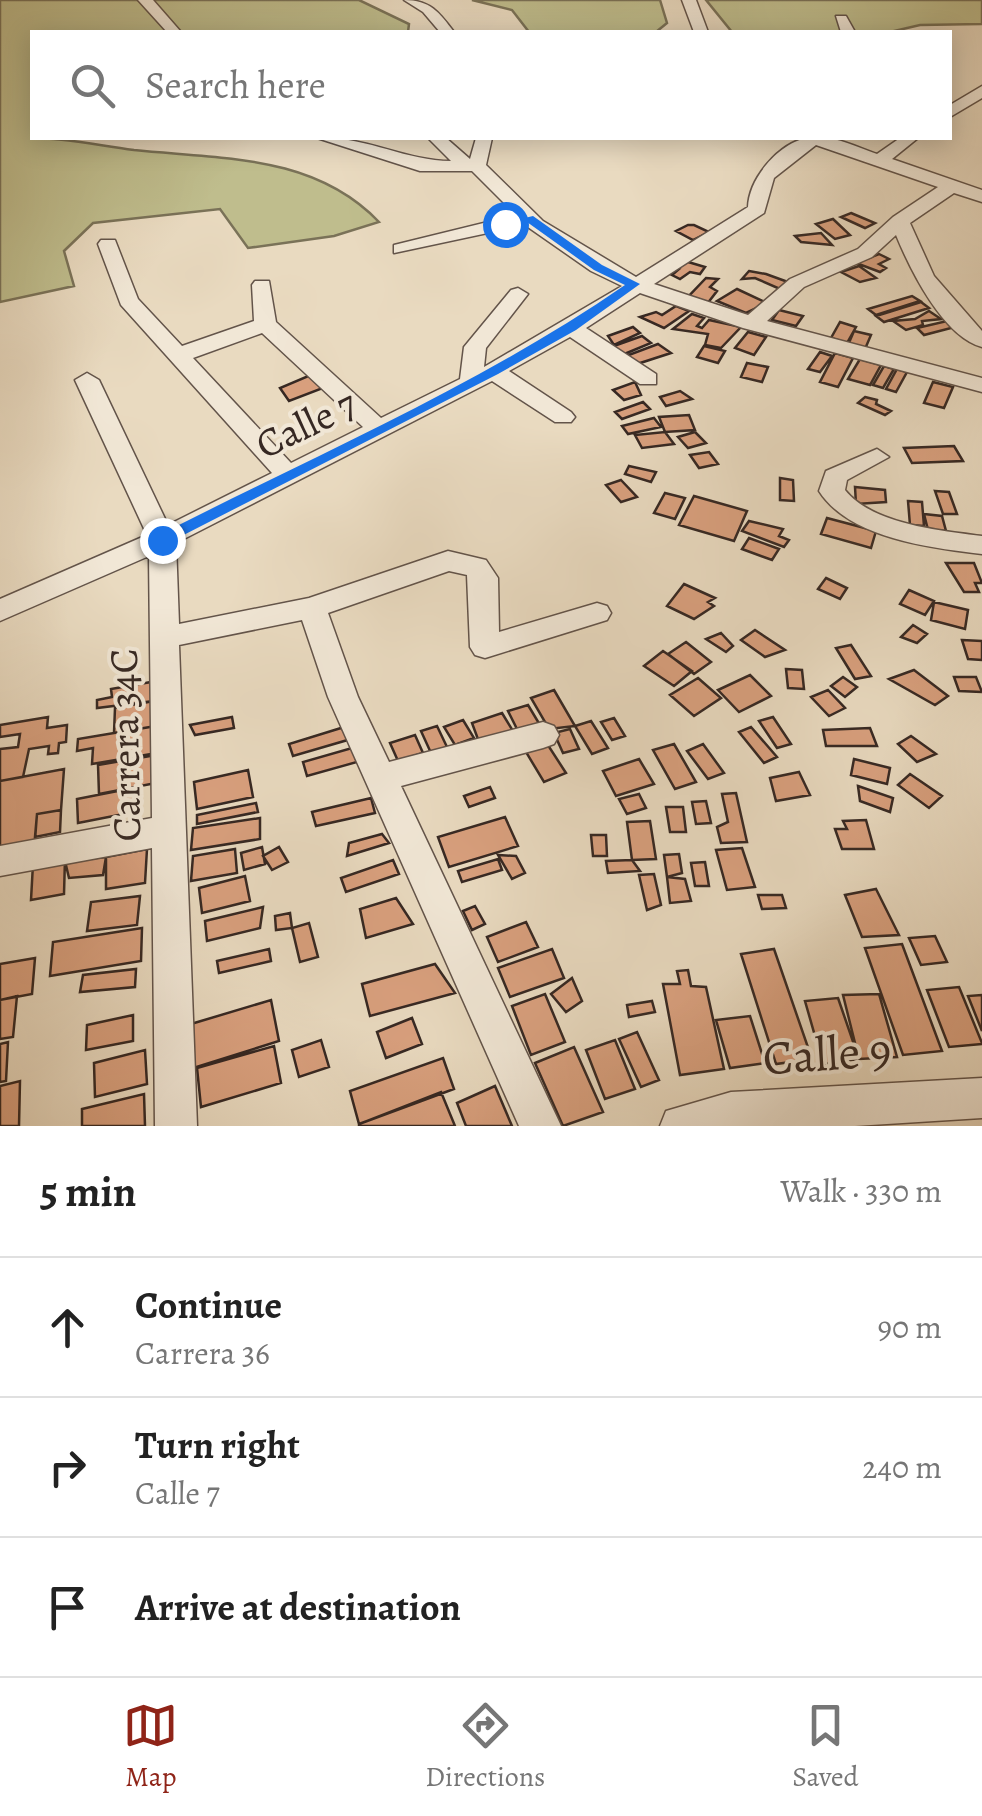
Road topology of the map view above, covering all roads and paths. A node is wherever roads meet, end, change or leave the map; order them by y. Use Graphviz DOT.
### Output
graph roads {
  1 [pos="145,0"];
  2 [pos="410,0"];
  3 [pos="689,0"];
  4 [pos="172,30"];
  5 [pos="445,30"];
  6 [pos="700,30"];
  7 [pos="982,91"];
  8 [pos="954,105"];
  9 [pos="341,140"];
  10 [pos="439,140"];
  11 [pos="483,140"];
  12 [pos="811,140"];
  13 [pos="820,140"];
  14 [pos="907,140"];
  15 [pos="372,144"];
  16 [pos="879,161"];
  17 [pos="471,165"];
  18 [pos="952,186"];
  19 [pos="982,196"];
  20 [pos="529,218"];
  21 [pos="900,220"];
  22 [pos="108,244"];
  23 [pos="401,249"];
  24 [pos="634,284"];
  25 [pos="262,286"];
  26 [pos="518,294"];
  27 [pos="751,323"];
  28 [pos="265,324"];
  29 [pos="572,328"];
  30 [pos="982,340"];
  31 [pos="179,354"];
  32 [pos="482,376"];
  33 [pos="648,379"];
  34 [pos="87,380"];
  35 [pos="982,385"];
  36 [pos="563,416"];
  37 [pos="380,430"];
  38 [pos="877,458"];
  39 [pos="287,474"];
  40 [pos="162,540"];
  41 [pos="982,545"];
  42 [pos="312,608"];
  43 [pos="0,612"];
  44 [pos="597,612"];
  45 [pos="167,637"];
  46 [pos="543,735"];
  47 [pos="380,778"];
  48 [pos="168,830"];
  49 [pos="0,861"];
  50 [pos="982,1098"];
  51 [pos="176,1126"];
  52 [pos="540,1126"];
  53 [pos="681,1126"];
  1 -- 4 [label="street"];
  2 -- 5 [label="street"];
  3 -- 6 [label="street"];
  7 -- 8 [label="street"];
  9 -- 15 [label="street"];
  10 -- 17 [label="street"];
  11 -- 17 [label="street"];
  12 -- 24 [label="street, Calle 7"];
  13 -- 16 [label="street"];
  14 -- 16 [label="street"];
  15 -- 17 [label="street"];
  16 -- 18 [label="street"];
  17 -- 20 [label="street"];
  18 -- 19 [label="street"];
  18 -- 21 [label="street"];
  20 -- 23 [label="street"];
  20 -- 24 [label="street"];
  21 -- 27 [label="street"];
  21 -- 30 [label="street"];
  22 -- 31 [label="street"];
  24 -- 27 [label="street"];
  24 -- 29 [label="street, Calle 7"];
  25 -- 28 [label="street"];
  26 -- 32 [label="street"];
  27 -- 35 [label="street"];
  28 -- 31 [label="street"];
  28 -- 37 [label="street"];
  29 -- 32 [label="street, Calle 7"];
  29 -- 33 [label="street"];
  31 -- 39 [label="street"];
  32 -- 36 [label="street"];
  32 -- 37 [label="street, Calle 7"];
  34 -- 40 [label="street, Carrera 34C"];
  37 -- 39 [label="street, Calle 7"];
  38 -- 41 [label="street"];
  39 -- 40 [label="street, Calle 7"];
  40 -- 43 [label="street, Calle 7"];
  40 -- 45 [label="street, Carrera 34C"];
  42 -- 44 [label="street"];
  42 -- 45 [label="street"];
  42 -- 47 [label="street"];
  45 -- 48 [label="street, Carrera 34C"];
  46 -- 47 [label="street"];
  47 -- 52 [label="street"];
  48 -- 49 [label="street"];
  48 -- 51 [label="street, Carrera 34C"];
  50 -- 53 [label="street, Calle 9"];
}
